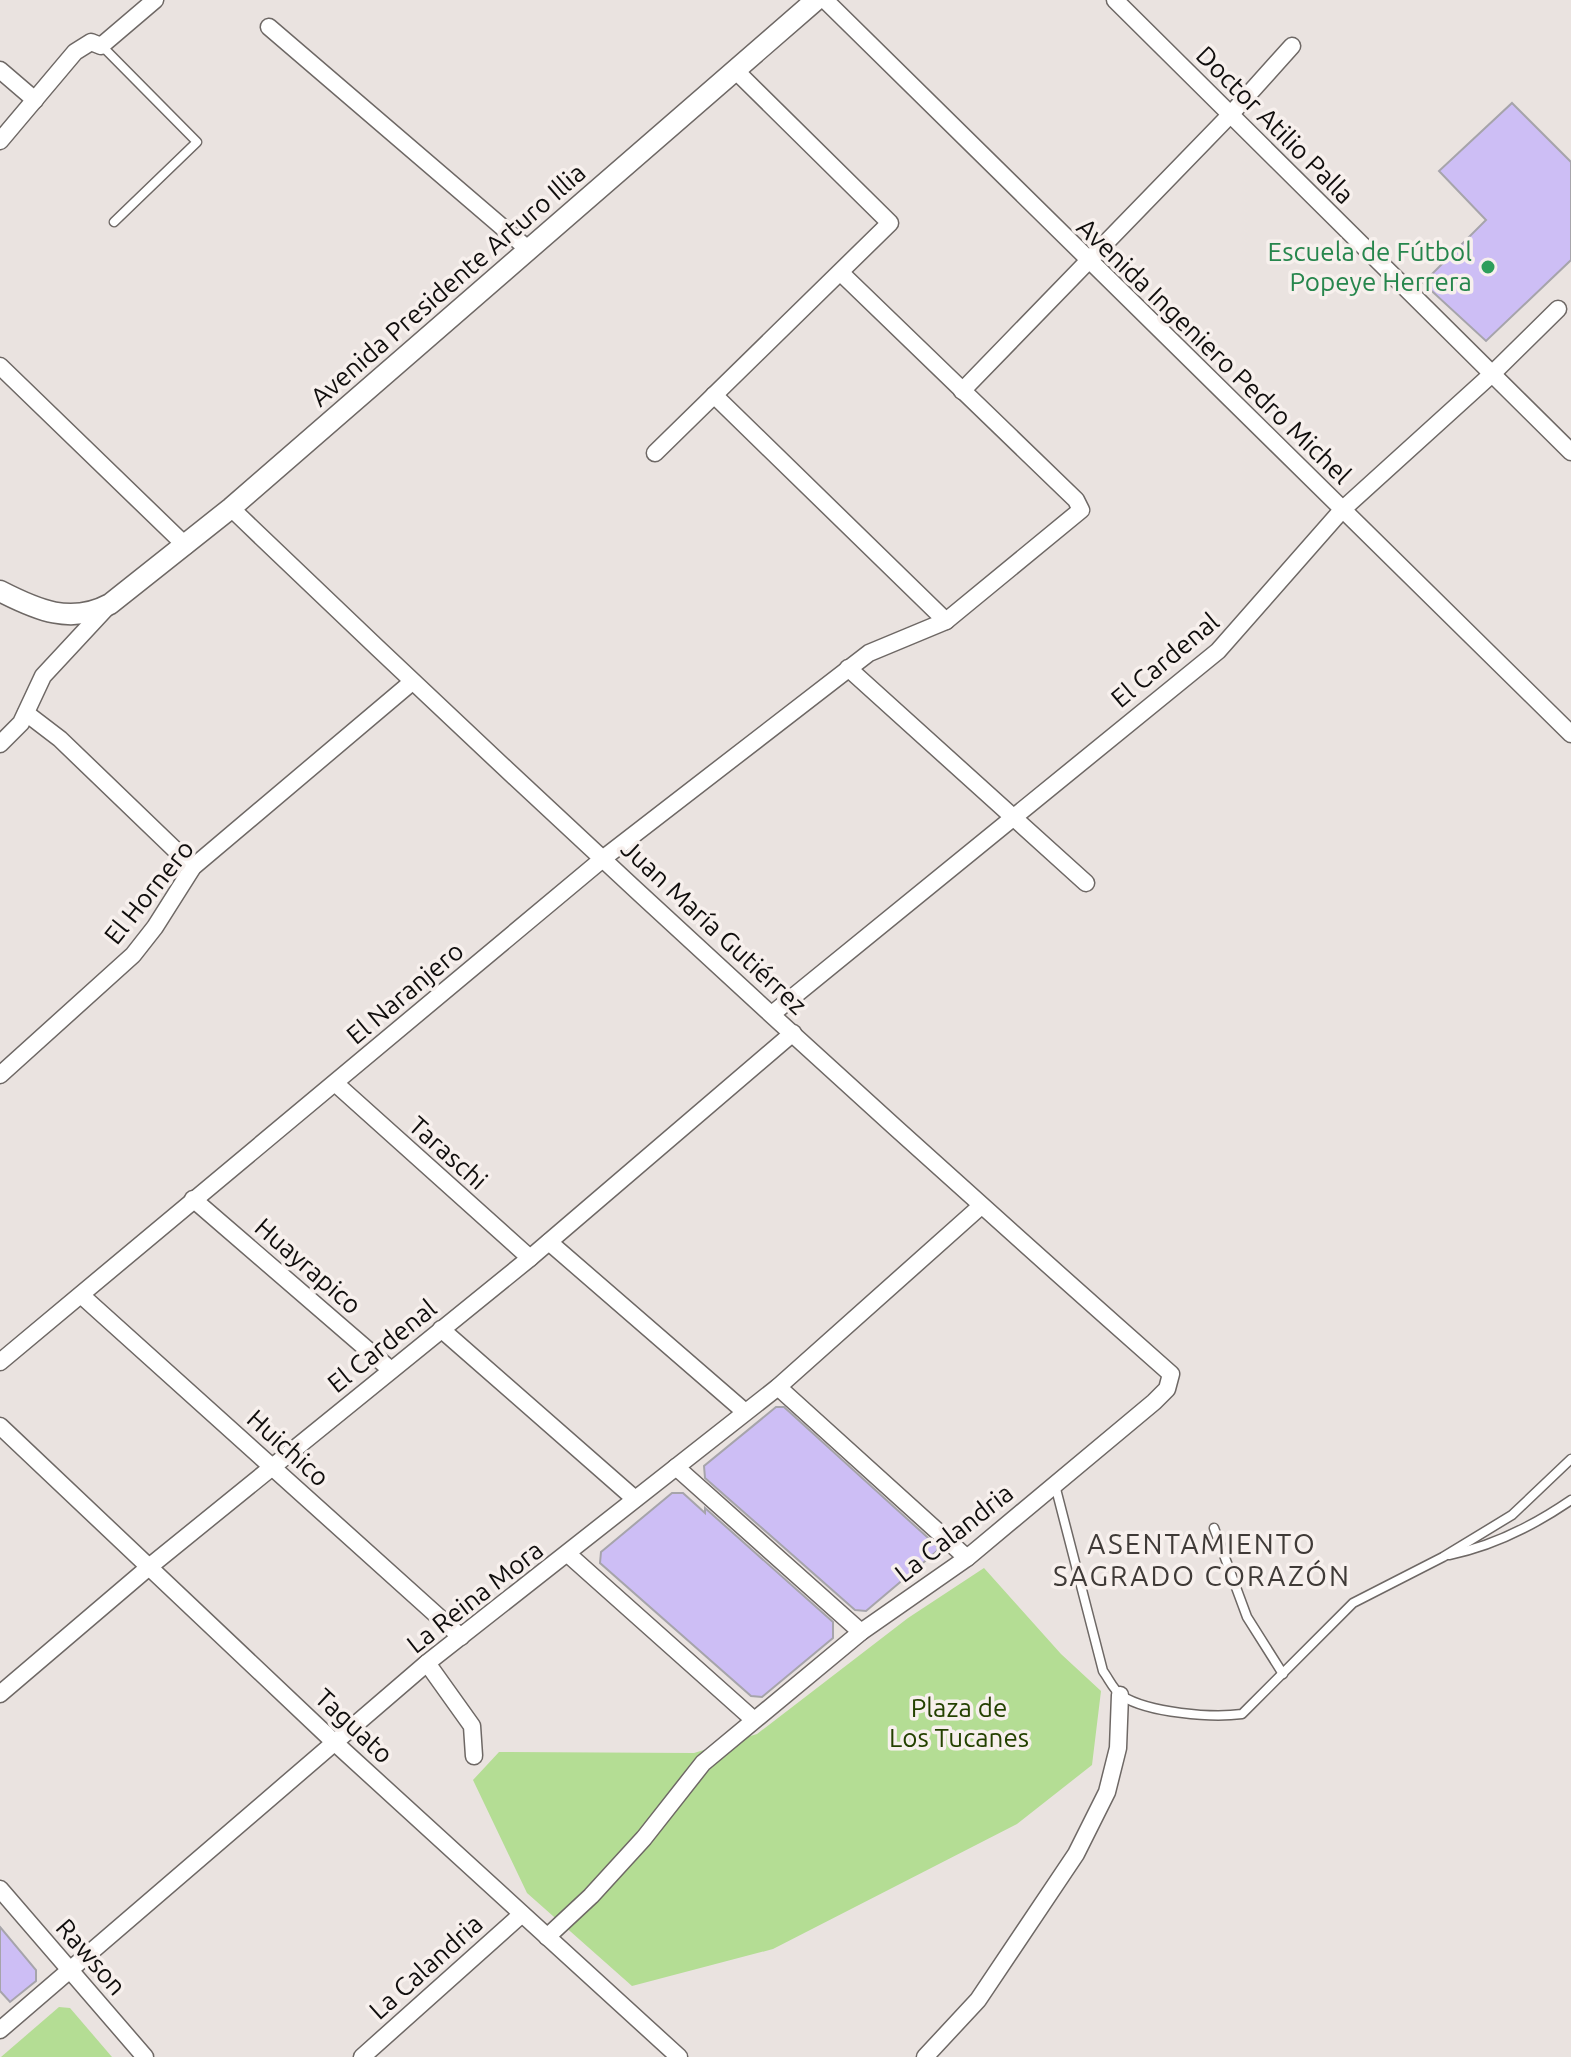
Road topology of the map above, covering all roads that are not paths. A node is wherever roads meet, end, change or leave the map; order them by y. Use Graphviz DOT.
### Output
graph roads {
  1 [pos="155,0"];
  2 [pos="816,0"];
  3 [pos="825,0"];
  4 [pos="1115,0"];
  5 [pos="269,27"];
  6 [pos="101,46"];
  7 [pos="1292,46"];
  8 [pos="0,70"];
  9 [pos="735,70"];
  10 [pos="35,100"];
  11 [pos="1230,115"];
  12 [pos="0,141"];
  13 [pos="114,222"];
  14 [pos="529,250"];
  15 [pos="1089,262"];
  16 [pos="841,273"];
  17 [pos="1558,309"];
  18 [pos="0,366"];
  19 [pos="1492,374"];
  20 [pos="962,391"];
  21 [pos="714,395"];
  22 [pos="1571,452"];
  23 [pos="655,453"];
  24 [pos="231,508"];
  25 [pos="1342,510"];
  26 [pos="186,546"];
  27 [pos="0,591"];
  28 [pos="110,604"];
  29 [pos="946,621"];
  30 [pos="848,668"];
  31 [pos="412,682"];
  32 [pos="26,713"];
  33 [pos="1571,734"];
  34 [pos="0,744"];
  35 [pos="1011,817"];
  36 [pos="605,857"];
  37 [pos="193,867"];
  38 [pos="1086,883"];
  39 [pos="772,1014"];
  40 [pos="793,1033"];
  41 [pos="0,1075"];
  42 [pos="335,1083"];
  43 [pos="193,1199"];
  44 [pos="981,1206"];
  45 [pos="549,1242"];
  46 [pos="530,1258"];
  47 [pos="81,1295"];
  48 [pos="441,1329"];
  49 [pos="0,1362"];
  50 [pos="391,1370"];
  51 [pos="1171,1374"];
  52 [pos="778,1387"];
  53 [pos="744,1411"];
  54 [pos="0,1426"];
  55 [pos="1571,1459"];
  56 [pos="273,1466"];
  57 [pos="676,1467"];
  58 [pos="1055,1484"];
  59 [pos="635,1499"];
  60 [pos="1571,1500"];
  61 [pos="1214,1528"];
  62 [pos="569,1555"];
  63 [pos="1443,1557"];
  64 [pos="967,1558"];
  65 [pos="149,1567"];
  66 [pos="861,1632"];
  67 [pos="461,1637"];
  68 [pos="427,1663"];
  69 [pos="1283,1674"];
  70 [pos="0,1694"];
  71 [pos="1120,1695"];
  72 [pos="754,1720"];
  73 [pos="333,1741"];
  74 [pos="474,1756"];
  75 [pos="0,1889"];
  76 [pos="522,1914"];
  77 [pos="547,1937"];
  78 [pos="71,1971"];
  79 [pos="0,2030"];
  80 [pos="145,2057"];
  81 [pos="362,2057"];
  82 [pos="679,2057"];
  83 [pos="925,2057"];
  1 -- 6 [label="street"];
  2 -- 9 [label="street, Avenida Presidente Arturo Illia"];
  3 -- 15 [label="street, Avenida Ingeniero Pedro Michel"];
  4 -- 11 [label="street, Doctor Atilio Palla"];
  5 -- 14 [label="street"];
  6 -- 10 [label="street"];
  6 -- 13 [label="lane"];
  7 -- 11 [label="street"];
  8 -- 10 [label="street"];
  9 -- 14 [label="street, Avenida Presidente Arturo Illia"];
  9 -- 16 [label="street"];
  10 -- 12 [label="street"];
  11 -- 15 [label="street"];
  11 -- 19 [label="street, Doctor Atilio Palla"];
  14 -- 24 [label="street, Avenida Presidente Arturo Illia"];
  15 -- 20 [label="street"];
  15 -- 25 [label="street, Avenida Ingeniero Pedro Michel"];
  16 -- 20 [label="street"];
  16 -- 21 [label="street"];
  17 -- 19 [label="street, El Cardenal"];
  18 -- 26 [label="street"];
  19 -- 22 [label="street, Doctor Atilio Palla"];
  19 -- 25 [label="street, El Cardenal"];
  20 -- 29 [label="street, El Naranjero"];
  21 -- 23 [label="street"];
  21 -- 29 [label="street"];
  24 -- 26 [label="street, Avenida Presidente Arturo Illia"];
  24 -- 31 [label="street, Juan María Gutiérrez"];
  25 -- 33 [label="street, Avenida Ingeniero Pedro Michel"];
  25 -- 35 [label="street, El Cardenal"];
  26 -- 28 [label="street, Avenida Presidente Arturo Illia"];
  27 -- 28 [label="street, Avenida Presidente Arturo Illia"];
  28 -- 32 [label="street"];
  29 -- 30 [label="street, El Naranjero"];
  30 -- 35 [label="street"];
  30 -- 36 [label="street, El Naranjero"];
  31 -- 36 [label="street, Juan María Gutiérrez"];
  31 -- 37 [label="street, El Hornero"];
  32 -- 34 [label="street"];
  32 -- 37 [label="street"];
  35 -- 38 [label="street"];
  35 -- 39 [label="street, El Cardenal"];
  36 -- 39 [label="street, Juan María Gutiérrez"];
  36 -- 42 [label="street, El Naranjero"];
  37 -- 41 [label="street, El Hornero"];
  39 -- 40 [label="street, Juan María Gutiérrez"];
  40 -- 44 [label="street, Juan María Gutiérrez"];
  40 -- 45 [label="street, El Cardenal"];
  42 -- 43 [label="street, El Naranjero"];
  42 -- 46 [label="street, Taraschi"];
  43 -- 47 [label="street, El Naranjero"];
  43 -- 50 [label="street, Huayrapico"];
  44 -- 51 [label="street, Juan María Gutiérrez"];
  44 -- 52 [label="street, La Reina Mora"];
  45 -- 46 [label="street, El Cardenal"];
  45 -- 53 [label="street"];
  46 -- 48 [label="street, El Cardenal"];
  47 -- 49 [label="street, El Naranjero"];
  47 -- 56 [label="street, Huichico"];
  48 -- 50 [label="street, El Cardenal"];
  48 -- 59 [label="street"];
  50 -- 56 [label="street, El Cardenal"];
  51 -- 58 [label="street, La Calandria"];
  52 -- 53 [label="street, La Reina Mora"];
  52 -- 64 [label="street"];
  53 -- 57 [label="street, La Reina Mora"];
  54 -- 65 [label="street, Taguato"];
  55 -- 63 [label="lane"];
  56 -- 65 [label="street, El Cardenal"];
  56 -- 67 [label="street, Huichico"];
  57 -- 59 [label="street, La Reina Mora"];
  57 -- 66 [label="street"];
  58 -- 64 [label="street, La Calandria"];
  58 -- 71 [label="lane"];
  59 -- 62 [label="street, La Reina Mora"];
  60 -- 63 [label="lane"];
  61 -- 69 [label="lane"];
  62 -- 67 [label="street, La Reina Mora"];
  62 -- 72 [label="street"];
  63 -- 69 [label="lane"];
  64 -- 66 [label="street, La Calandria"];
  65 -- 70 [label="street, El Cardenal"];
  65 -- 73 [label="street, Taguato"];
  66 -- 72 [label="street, La Calandria"];
  67 -- 68 [label="street, La Reina Mora"];
  68 -- 73 [label="street, La Reina Mora"];
  68 -- 74 [label="street"];
  69 -- 71 [label="lane"];
  71 -- 83 [label="street"];
  72 -- 77 [label="street, La Calandria"];
  73 -- 76 [label="street, Taguato"];
  73 -- 78 [label="street, La Reina Mora"];
  75 -- 78 [label="street, Rawson"];
  76 -- 77 [label="street, Taguato"];
  76 -- 81 [label="street, La Calandria"];
  77 -- 82 [label="street, Taguato"];
  78 -- 79 [label="street, La Reina Mora"];
  78 -- 80 [label="street, Rawson"];
}
